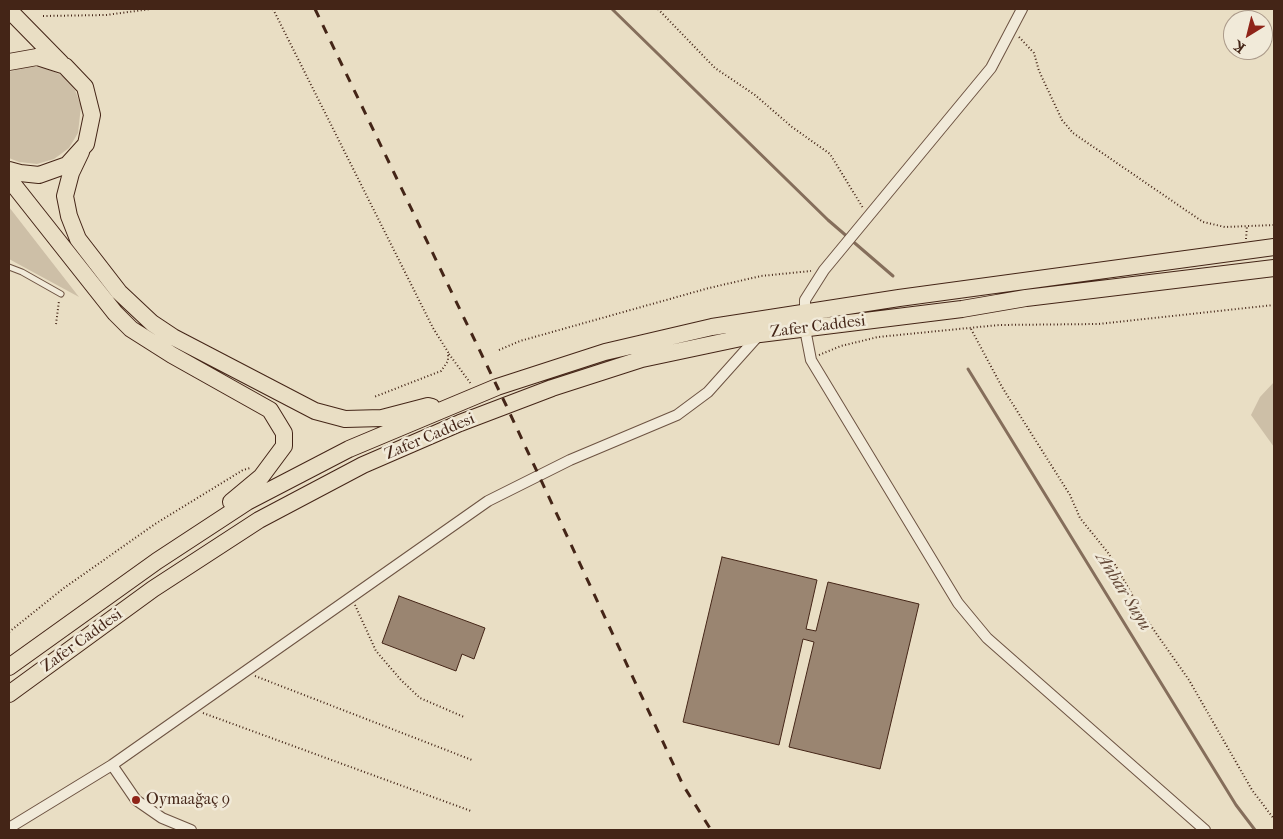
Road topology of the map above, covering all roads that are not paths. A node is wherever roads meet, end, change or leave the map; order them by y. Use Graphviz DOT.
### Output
graph roads {
  1 [pos="1022,9"];
  2 [pos="9,10"];
  3 [pos="9,62"];
  4 [pos="65,66"];
  5 [pos="81,152"];
  6 [pos="9,170"];
  7 [pos="9,179"];
  8 [pos="1274,247"];
  9 [pos="9,267"];
  10 [pos="1274,268"];
  11 [pos="61,294"];
  12 [pos="804,321"];
  13 [pos="760,334"];
  14 [pos="441,410"];
  15 [pos="158,561"];
  16 [pos="9,667"];
  17 [pos="9,694"];
  18 [pos="112,765"];
  19 [pos="9,828"];
  20 [pos="191,830"];
  21 [pos="1205,830"];
  1 -- 12 [label="street, Zafer Caddesi"];
  2 -- 4 [label="main road"];
  3 -- 4 [label="main road"];
  4 -- 5 [label="main road"];
  5 -- 6 [label="main road"];
  5 -- 14 [label="main road"];
  7 -- 15 [label="main road"];
  8 -- 12 [label="main road, Zafer Caddesi"];
  9 -- 11 [label="lane"];
  10 -- 12 [label="main road, Zafer Caddesi"];
  12 -- 13 [label="main road, Zafer Caddesi"];
  12 -- 14 [label="main road, Zafer Caddesi"];
  12 -- 21 [label="street"];
  13 -- 17 [label="main road, Zafer Caddesi"];
  13 -- 18 [label="street"];
  14 -- 15 [label="main road, Zafer Caddesi"];
  15 -- 16 [label="main road, Zafer Caddesi"];
  18 -- 19 [label="street"];
  18 -- 20 [label="street"];
}
